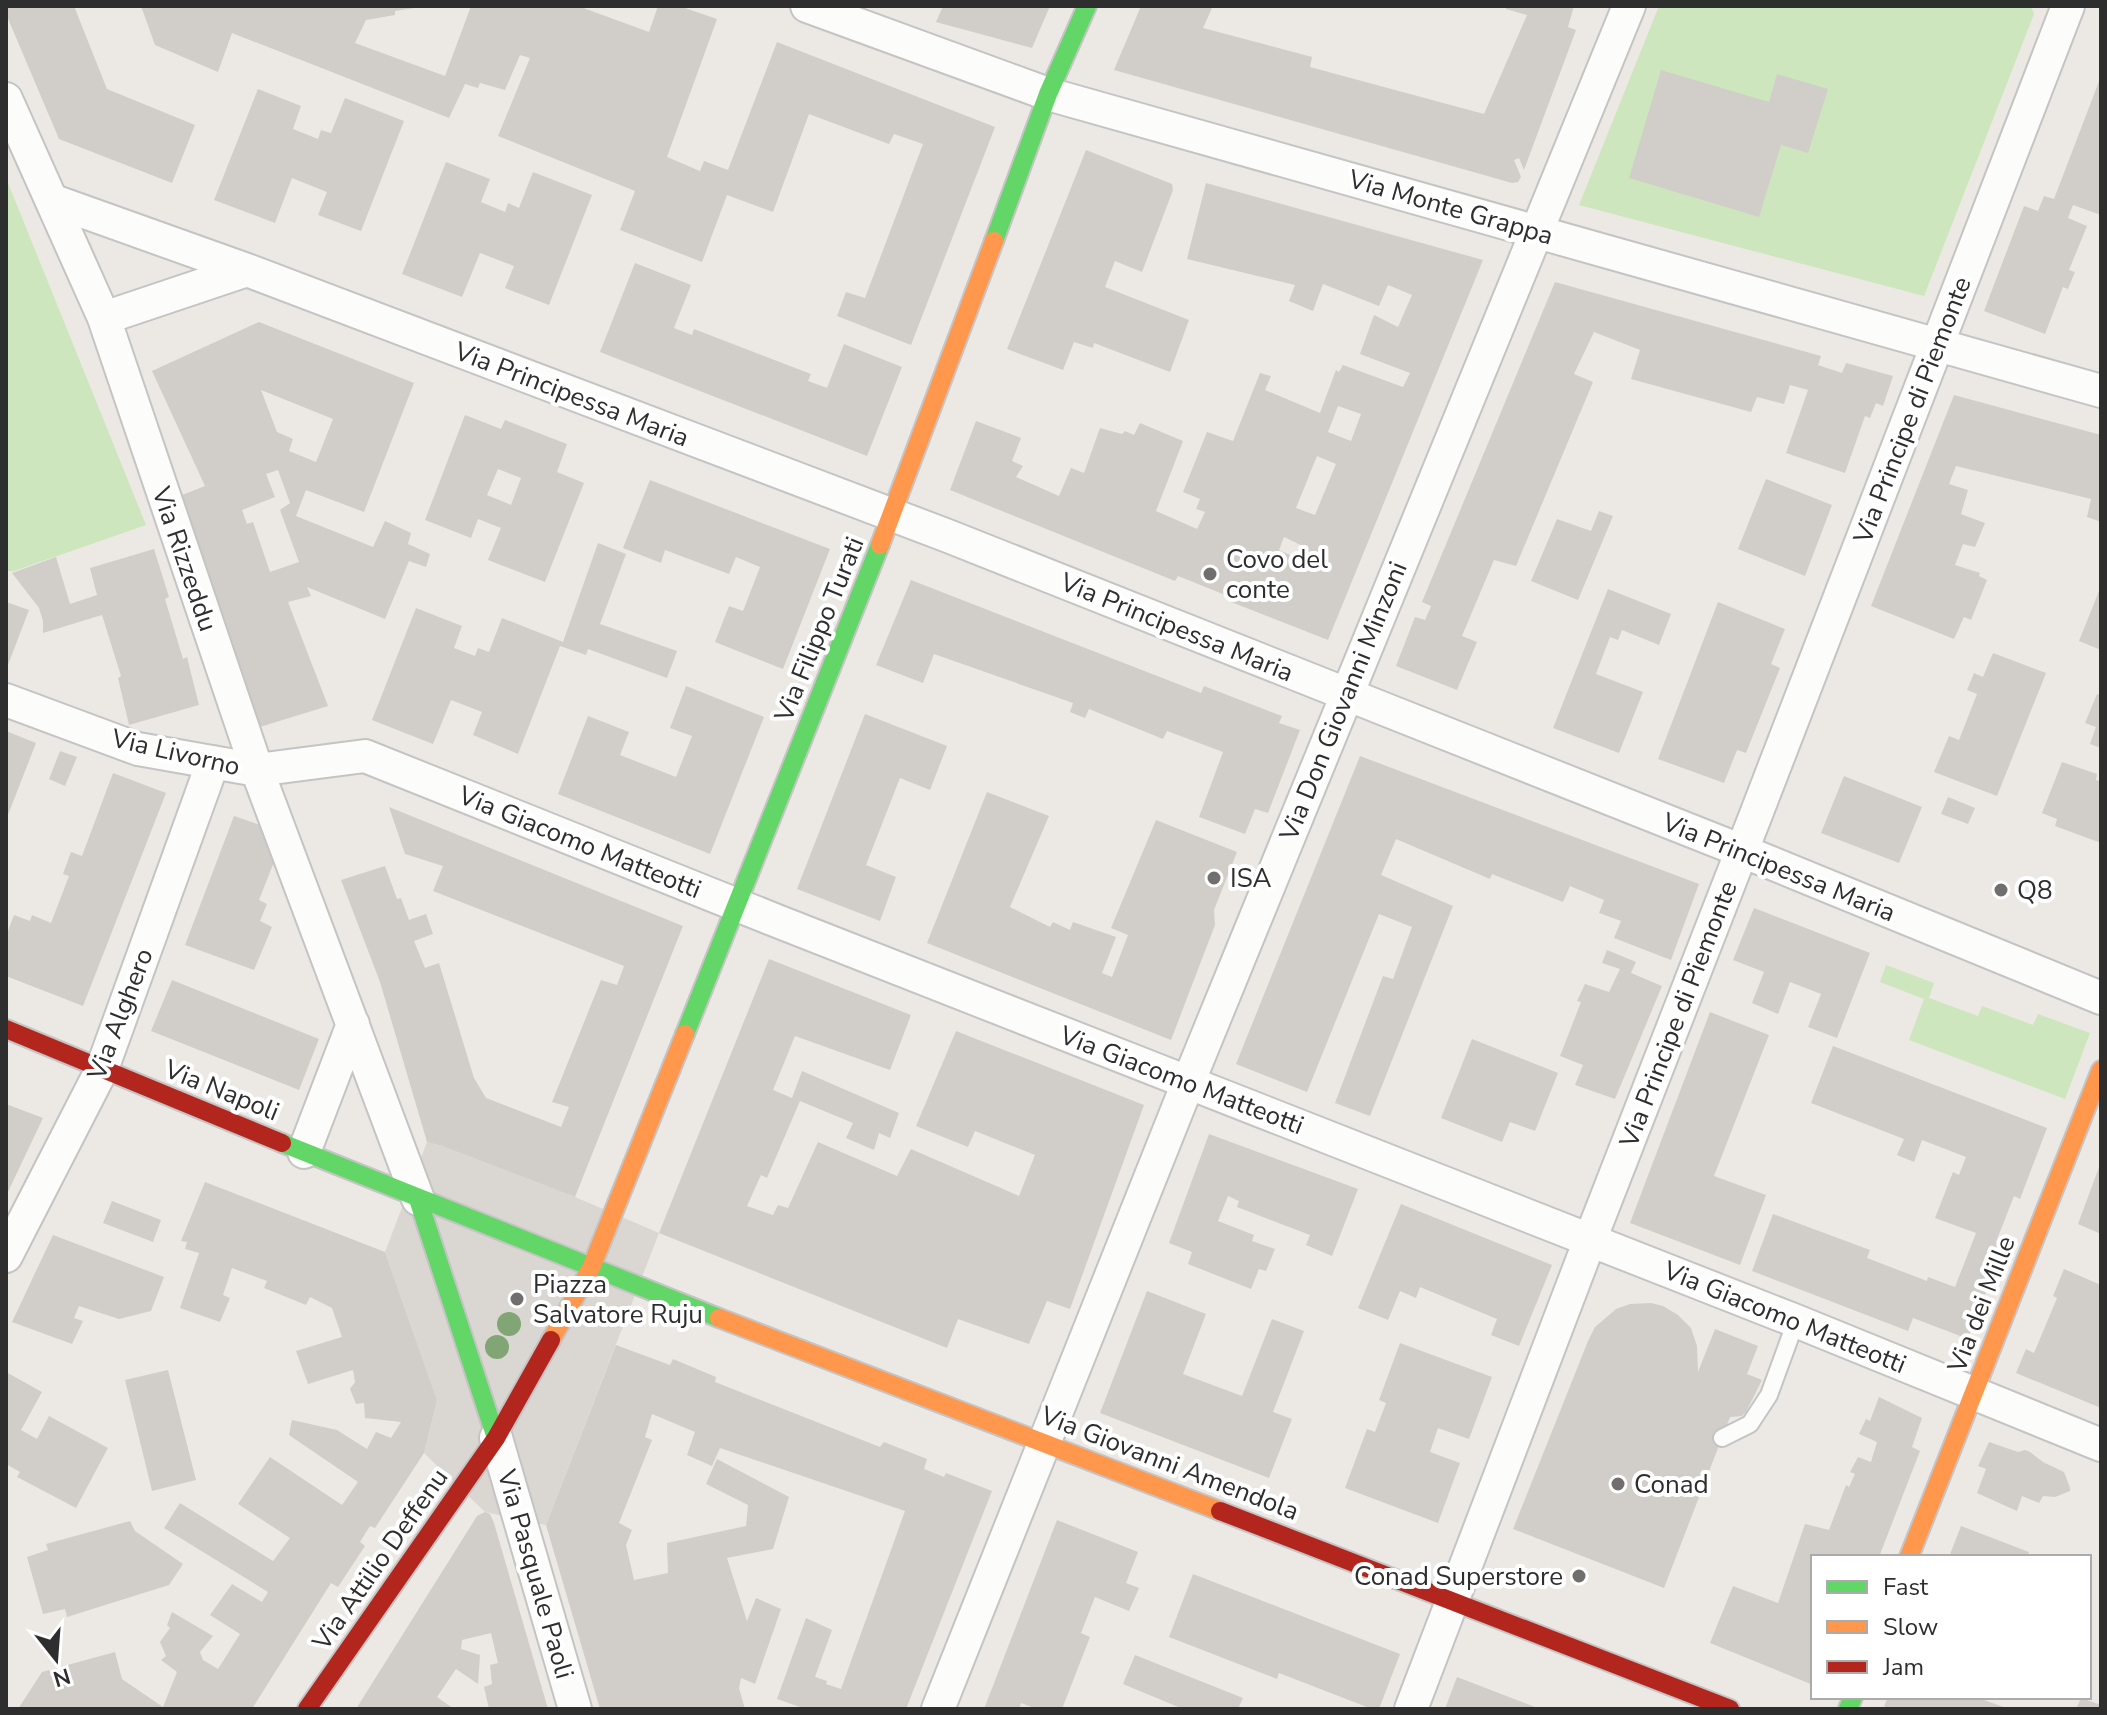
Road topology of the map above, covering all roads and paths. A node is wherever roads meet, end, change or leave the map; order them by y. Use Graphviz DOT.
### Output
graph roads {
  1 [pos="807,6"];
  2 [pos="1087,6"];
  3 [pos="1629,6"];
  4 [pos="2068,6"];
  5 [pos="1048,94"];
  6 [pos="6,99"];
  7 [pos="51,200"];
  8 [pos="1536,231"];
  9 [pos="247,270"];
  10 [pos="104,318"];
  11 [pos="1937,344"];
  12 [pos="2101,391"];
  13 [pos="892,515"];
  14 [pos="1346,694"];
  15 [pos="6,700"];
  16 [pos="213,762"];
  17 [pos="257,770"];
  18 [pos="1742,851"];
  19 [pos="737,905"];
  20 [pos="2101,998"];
  21 [pos="353,1024"];
  22 [pos="6,1029"];
  23 [pos="102,1069"];
  24 [pos="2101,1070"];
  25 [pos="1188,1083"];
  26 [pos="304,1152"];
  27 [pos="418,1199"];
  28 [pos="1590,1240"];
  29 [pos="6,1256"];
  30 [pos="591,1268"];
  31 [pos="1796,1321"];
  32 [pos="1975,1392"];
  33 [pos="496,1438"];
  34 [pos="1722,1438"];
  35 [pos="1045,1443"];
  36 [pos="2101,1445"];
  37 [pos="1910,1555"];
  38 [pos="1454,1600"];
  39 [pos="307,1709"];
  40 [pos="575,1709"];
  41 [pos="938,1709"];
  42 [pos="1411,1709"];
  43 [pos="1730,1709"];
  1 -- 5 [label="street, Via Monte Grappa"];
  2 -- 5 [label="street, Via Filippo Turati"];
  3 -- 8 [label="street, Via Don Giovanni Minzoni"];
  4 -- 11 [label="street, Via Principe di Piemonte"];
  5 -- 8 [label="street, Via Monte Grappa"];
  5 -- 13 [label="street, Via Filippo Turati"];
  6 -- 7 [label="street, Via Rizzeddu"];
  7 -- 9 [label="street, Via Principessa Maria"];
  7 -- 10 [label="street, Via Rizzeddu"];
  8 -- 11 [label="street, Via Monte Grappa"];
  8 -- 14 [label="street, Via Don Giovanni Minzoni"];
  9 -- 10 [label="street"];
  9 -- 13 [label="street, Via Principessa Maria"];
  10 -- 17 [label="street, Via Rizzeddu"];
  11 -- 12 [label="street, Via Monte Grappa"];
  11 -- 18 [label="street, Via Principe di Piemonte"];
  13 -- 14 [label="street, Via Principessa Maria"];
  13 -- 19 [label="street, Via Filippo Turati"];
  14 -- 18 [label="street, Via Principessa Maria"];
  14 -- 25 [label="street, Via Don Giovanni Minzoni"];
  15 -- 16 [label="street, Via Livorno"];
  16 -- 17 [label="street, Via Livorno"];
  16 -- 23 [label="street, Via Alghero"];
  17 -- 19 [label="street, Via Giacomo Matteotti"];
  17 -- 21 [label="street, Via Rizzeddu"];
  18 -- 20 [label="street, Via Principessa Maria"];
  18 -- 28 [label="street, Via Principe di Piemonte"];
  19 -- 25 [label="street, Via Giacomo Matteotti"];
  19 -- 30 [label="street, Via Filippo Turati"];
  21 -- 26 [label="street"];
  21 -- 27 [label="street, Via Rizzeddu"];
  22 -- 23 [label="street, Via Napoli"];
  23 -- 26 [label="street, Via Napoli"];
  23 -- 29 [label="street, Via Alghero"];
  24 -- 32 [label="street, Via dei Mille"];
  25 -- 28 [label="street, Via Giacomo Matteotti"];
  25 -- 35 [label="street, Via Don Giovanni Minzoni"];
  26 -- 27 [label="street, Via Napoli"];
  27 -- 30 [label="street"];
  27 -- 33 [label="street"];
  28 -- 31 [label="street, Via Giacomo Matteotti"];
  28 -- 38 [label="street, Via Principe di Piemonte"];
  30 -- 33 [label="street"];
  30 -- 35 [label="street, Via Giovanni Amendola"];
  31 -- 32 [label="street, Via Giacomo Matteotti"];
  31 -- 34 [label="lane"];
  32 -- 36 [label="street, Via Giacomo Matteotti"];
  32 -- 37 [label="street, Via dei Mille"];
  33 -- 39 [label="street, Via Attilio Deffenu"];
  33 -- 40 [label="street, Via Pasquale Paoli"];
  35 -- 38 [label="street, Via Giovanni Amendola"];
  35 -- 41 [label="street, Via Don Giovanni Minzoni"];
  38 -- 42 [label="street, Via Principe di Piemonte"];
  38 -- 43 [label="street, Via Giovanni Amendola"];
}
